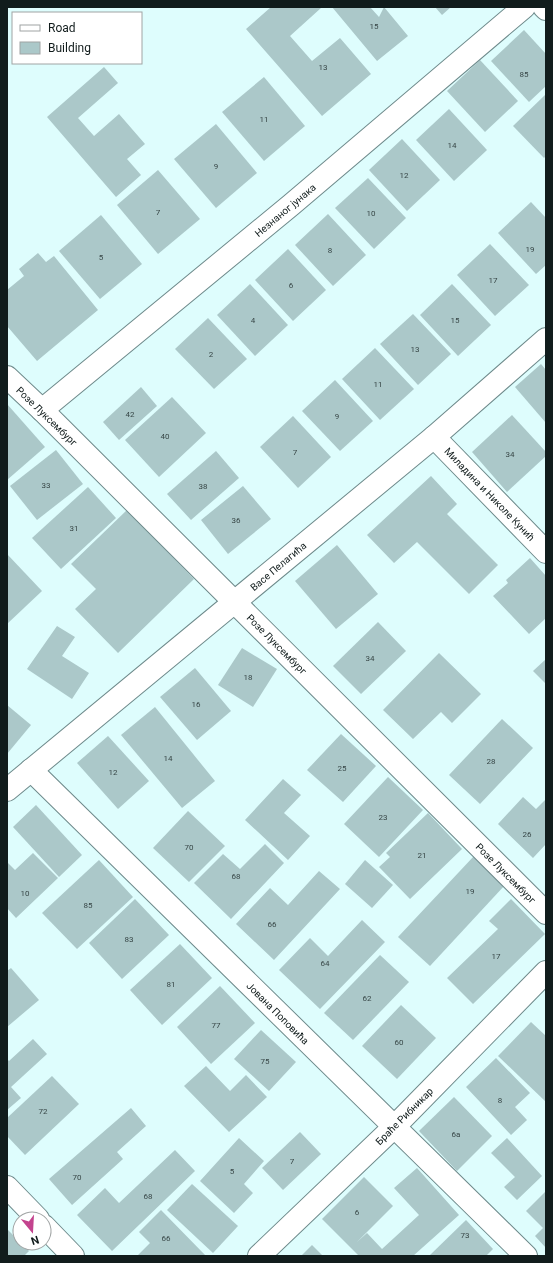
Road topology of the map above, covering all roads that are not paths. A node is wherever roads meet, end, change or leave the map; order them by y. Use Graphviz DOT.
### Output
graph roads {
  1 [pos="524,7"];
  2 [pos="544,7"];
  3 [pos="546,10"];
  4 [pos="546,339"];
  5 [pos="7,377"];
  6 [pos="42,410"];
  7 [pos="434,437"];
  8 [pos="546,552"];
  9 [pos="235,602"];
  10 [pos="31,770"];
  11 [pos="7,790"];
  12 [pos="546,913"];
  13 [pos="546,972"];
  14 [pos="394,1126"];
  15 [pos="7,1187"];
  16 [pos="30,1211"];
  17 [pos="52,1234"];
  18 [pos="73,1256"];
  19 [pos="259,1256"];
  20 [pos="526,1256"];
  1 -- 6 [label="street, Незнаног јунака"];
  2 -- 3 [label="street"];
  4 -- 7 [label="street, Васе Пелагића"];
  5 -- 6 [label="street, Розе Луксембург"];
  6 -- 9 [label="street, Розе Луксембург"];
  7 -- 8 [label="street, Миладина и Николе Кунић"];
  7 -- 9 [label="street, Васе Пелагића"];
  9 -- 10 [label="street, Васе Пелагића"];
  9 -- 12 [label="street, Розе Луксембург"];
  10 -- 11 [label="street, Васе Пелагића"];
  10 -- 14 [label="street, Јована Поповића"];
  13 -- 14 [label="street, Браће Рибникар"];
  14 -- 19 [label="street, Браће Рибникар"];
  14 -- 20 [label="street, Јована Поповића"];
  15 -- 16 [label="street"];
  17 -- 18 [label="street"];
}
